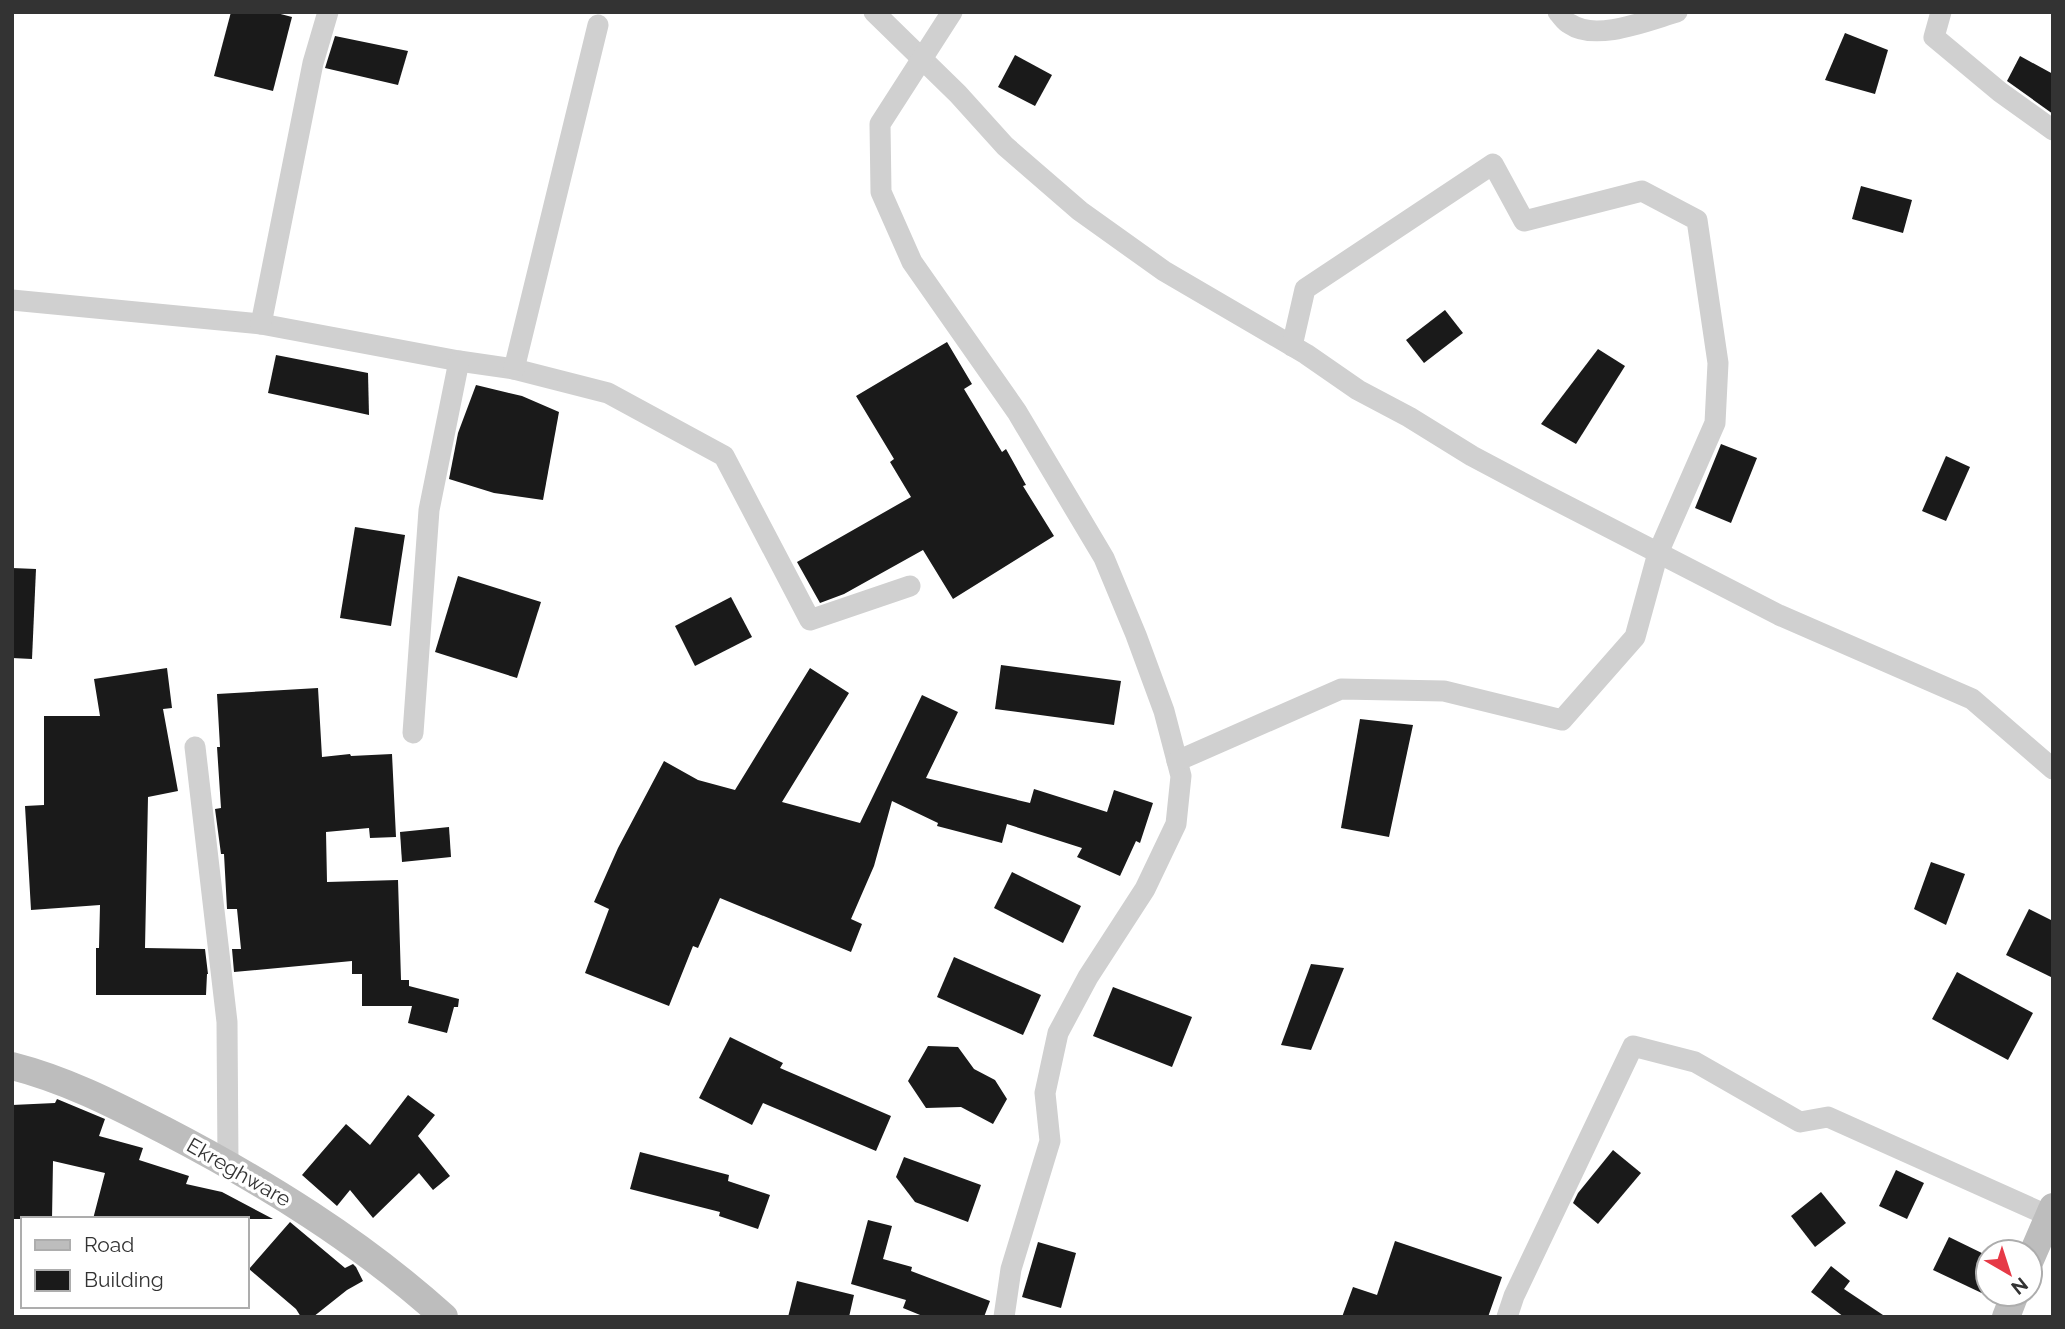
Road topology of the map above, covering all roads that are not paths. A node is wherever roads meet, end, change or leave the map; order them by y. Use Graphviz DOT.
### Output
graph roads {
  1 [pos="328,12"];
  2 [pos="874,12"];
  3 [pos="952,12"];
  4 [pos="1558,12"];
  5 [pos="1677,12"];
  6 [pos="1941,12"];
  7 [pos="598,25"];
  8 [pos="922,60"];
  9 [pos="2053,130"];
  10 [pos="12,300"];
  11 [pos="261,324"];
  12 [pos="1292,346"];
  13 [pos="459,361"];
  14 [pos="514,369"];
  15 [pos="1658,553"];
  16 [pos="909,586"];
  17 [pos="413,733"];
  18 [pos="195,747"];
  19 [pos="1177,761"];
  20 [pos="2053,769"];
  21 [pos="12,1066"];
  22 [pos="228,1163"];
  23 [pos="2051,1211"];
  24 [pos="2039,1238"];
  25 [pos="443,1317"];
  26 [pos="1004,1317"];
  27 [pos="1507,1317"];
  1 -- 11 [label="street"];
  2 -- 8 [label="street"];
  3 -- 8 [label="street"];
  4 -- 5 [label="street"];
  6 -- 9 [label="street"];
  7 -- 14 [label="street"];
  8 -- 12 [label="street"];
  8 -- 19 [label="street"];
  10 -- 11 [label="street"];
  11 -- 13 [label="street"];
  12 -- 15 [label="street"];
  12 -- 15 [label="street"];
  13 -- 14 [label="street"];
  13 -- 17 [label="street"];
  14 -- 16 [label="street"];
  15 -- 19 [label="street"];
  15 -- 20 [label="street"];
  18 -- 22 [label="street"];
  19 -- 26 [label="street"];
  21 -- 22 [label="street, Ekreghware"];
  22 -- 25 [label="street, Ekreghware"];
  23 -- 24 [label="street"];
  23 -- 27 [label="street"];
}
